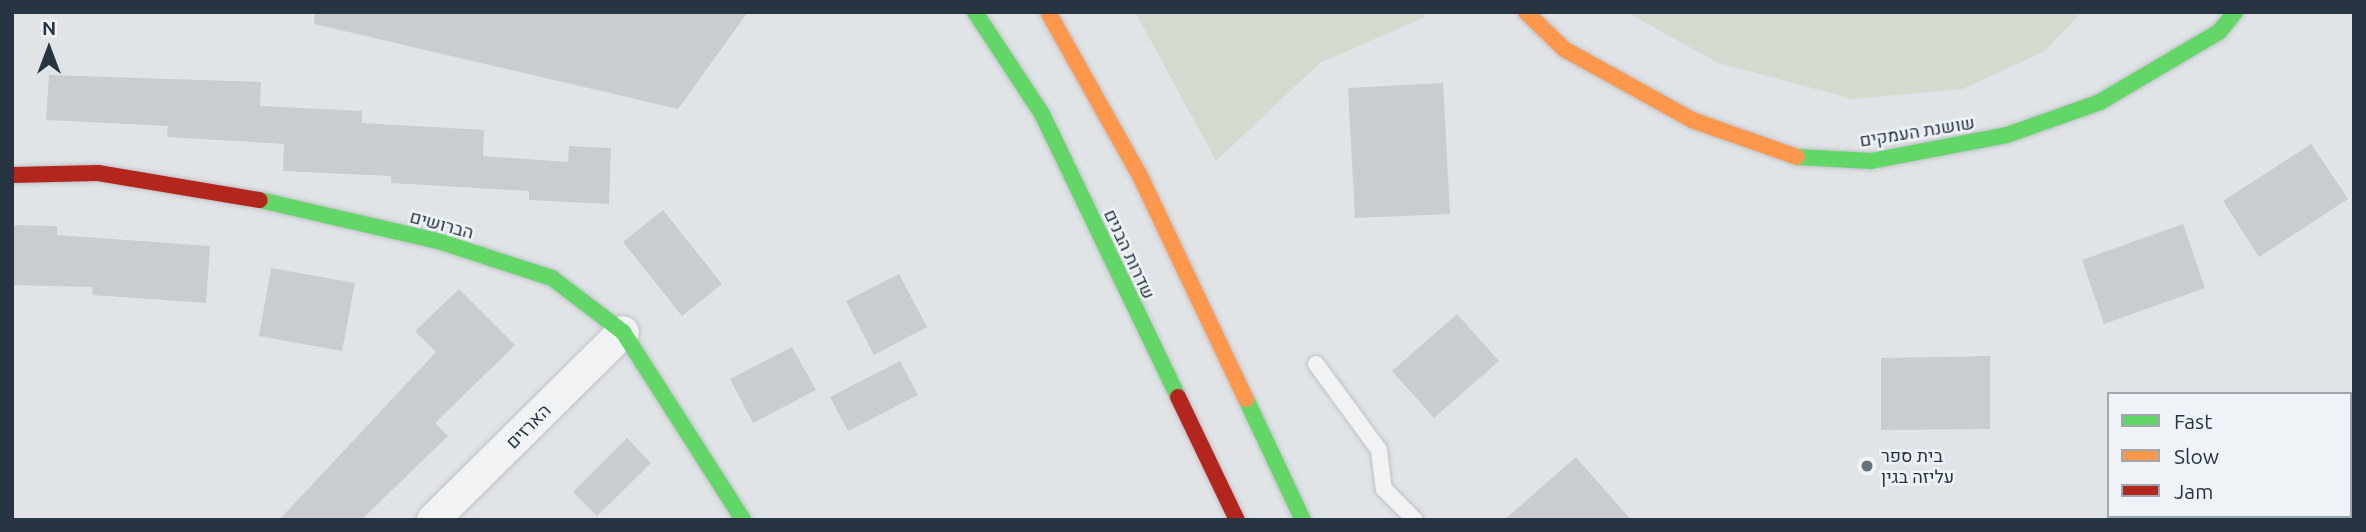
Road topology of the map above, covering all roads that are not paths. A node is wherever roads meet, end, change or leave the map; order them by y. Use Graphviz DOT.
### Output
graph roads {
  1 [pos="975,12"];
  2 [pos="1048,12"];
  3 [pos="1526,12"];
  4 [pos="2235,12"];
  5 [pos="12,175"];
  6 [pos="623,332"];
  7 [pos="1317,364"];
  8 [pos="433,520"];
  9 [pos="743,520"];
  10 [pos="1237,520"];
  11 [pos="1303,520"];
  12 [pos="1415,520"];
  1 -- 10 [label="street, שדרות הבנים"];
  2 -- 11 [label="street"];
  3 -- 4 [label="street, שושנת העמקים"];
  5 -- 6 [label="street, הברושים"];
  6 -- 8 [label="street, הארזים"];
  6 -- 9 [label="street, הברושים"];
  7 -- 12 [label="lane"];
}
